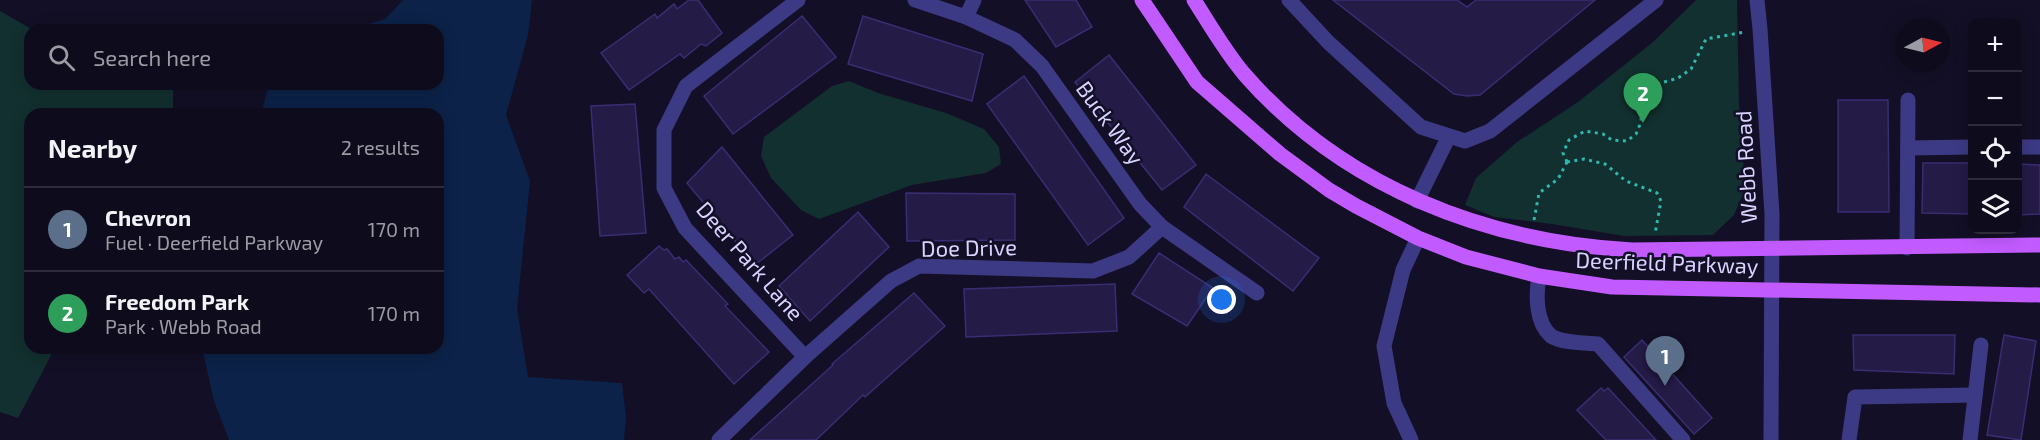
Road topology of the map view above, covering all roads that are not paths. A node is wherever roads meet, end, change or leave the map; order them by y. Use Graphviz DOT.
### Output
graph roads {
  1 [pos="798,0"];
  2 [pos="915,0"];
  3 [pos="974,0"];
  4 [pos="1142,0"];
  5 [pos="1194,0"];
  6 [pos="1289,0"];
  7 [pos="1656,0"];
  8 [pos="1757,0"];
  9 [pos="966,17"];
  10 [pos="1908,100"];
  11 [pos="1449,136"];
  12 [pos="1968,147"];
  13 [pos="2022,147"];
  14 [pos="2040,147"];
  15 [pos="1908,148"];
  16 [pos="1417,201"];
  17 [pos="1162,227"];
  18 [pos="1418,238"];
  19 [pos="2040,245"];
  20 [pos="1907,248"];
  21 [pos="1772,249"];
  22 [pos="1539,276"];
  23 [pos="1772,290"];
  24 [pos="1257,293"];
  25 [pos="2040,295"];
  26 [pos="1981,345"];
  27 [pos="806,357"];
  28 [pos="1975,395"];
  29 [pos="719,440"];
  30 [pos="1410,440"];
  31 [pos="1683,440"];
  32 [pos="1771,440"];
  33 [pos="1849,440"];
  34 [pos="1970,440"];
  1 -- 27 [label="street, Deer Park Lane"];
  2 -- 9 [label="street, Buck Way"];
  3 -- 9 [label="street"];
  4 -- 18 [label="main road, Deerfield Parkway"];
  5 -- 16 [label="main road, Deerfield Parkway"];
  6 -- 11 [label="street"];
  7 -- 11 [label="street"];
  8 -- 21 [label="street, Webb Road"];
  9 -- 17 [label="street, Buck Way"];
  10 -- 15 [label="street"];
  11 -- 16 [label="street"];
  12 -- 15 [label="street"];
  13 -- 14 [label="street"];
  15 -- 20 [label="street"];
  16 -- 21 [label="main road, Deerfield Parkway"];
  17 -- 24 [label="street, Buck Way"];
  17 -- 27 [label="street, Doe Drive"];
  18 -- 22 [label="main road, Deerfield Parkway"];
  18 -- 30 [label="street"];
  19 -- 20 [label="main road, Deerfield Parkway"];
  20 -- 21 [label="main road, Deerfield Parkway"];
  21 -- 23 [label="street, Webb Road"];
  22 -- 23 [label="main road, Deerfield Parkway"];
  22 -- 31 [label="street"];
  23 -- 25 [label="main road, Deerfield Parkway"];
  23 -- 32 [label="street, Webb Road"];
  26 -- 28 [label="street"];
  27 -- 29 [label="street, Doe Drive"];
  28 -- 33 [label="street"];
  28 -- 34 [label="street"];
}
